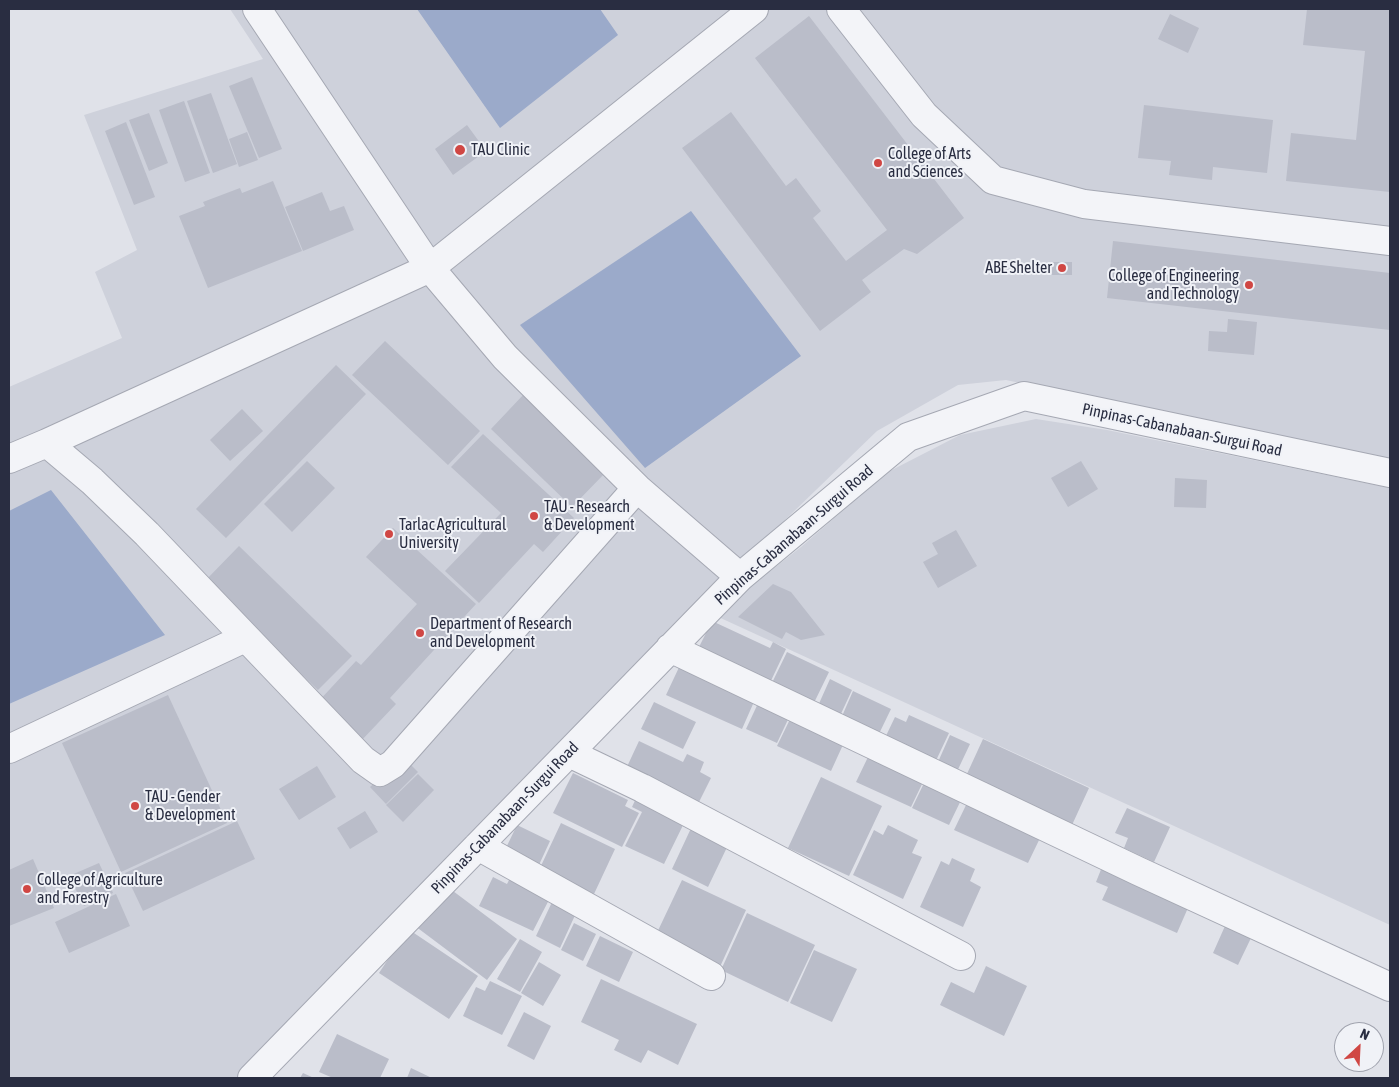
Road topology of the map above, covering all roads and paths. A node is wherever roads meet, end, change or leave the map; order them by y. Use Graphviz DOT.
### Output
graph roads {
  1 [pos="257,9"];
  2 [pos="754,9"];
  3 [pos="841,9"];
  4 [pos="1390,241"];
  5 [pos="430,268"];
  6 [pos="47,442"];
  7 [pos="9,459"];
  8 [pos="1390,473"];
  9 [pos="637,488"];
  10 [pos="740,577"];
  11 [pos="245,638"];
  12 [pos="670,648"];
  13 [pos="9,749"];
  14 [pos="568,753"];
  15 [pos="478,846"];
  16 [pos="961,956"];
  17 [pos="711,976"];
  18 [pos="1390,986"];
  19 [pos="252,1078"];
  1 -- 5 [label="street"];
  2 -- 5 [label="street"];
  3 -- 4 [label="street"];
  5 -- 6 [label="street"];
  5 -- 9 [label="street"];
  6 -- 7 [label="street"];
  6 -- 11 [label="street"];
  8 -- 10 [label="street, Pinpinas-Cabanabaan-Surgui Road"];
  9 -- 10 [label="street"];
  9 -- 11 [label="street"];
  10 -- 12 [label="street, Pinpinas-Cabanabaan-Surgui Road"];
  11 -- 13 [label="street"];
  12 -- 14 [label="street, Pinpinas-Cabanabaan-Surgui Road"];
  12 -- 18 [label="street"];
  14 -- 15 [label="street, Pinpinas-Cabanabaan-Surgui Road"];
  14 -- 16 [label="street"];
  15 -- 17 [label="street"];
  15 -- 19 [label="street, Pinpinas-Cabanabaan-Surgui Road"];
}
